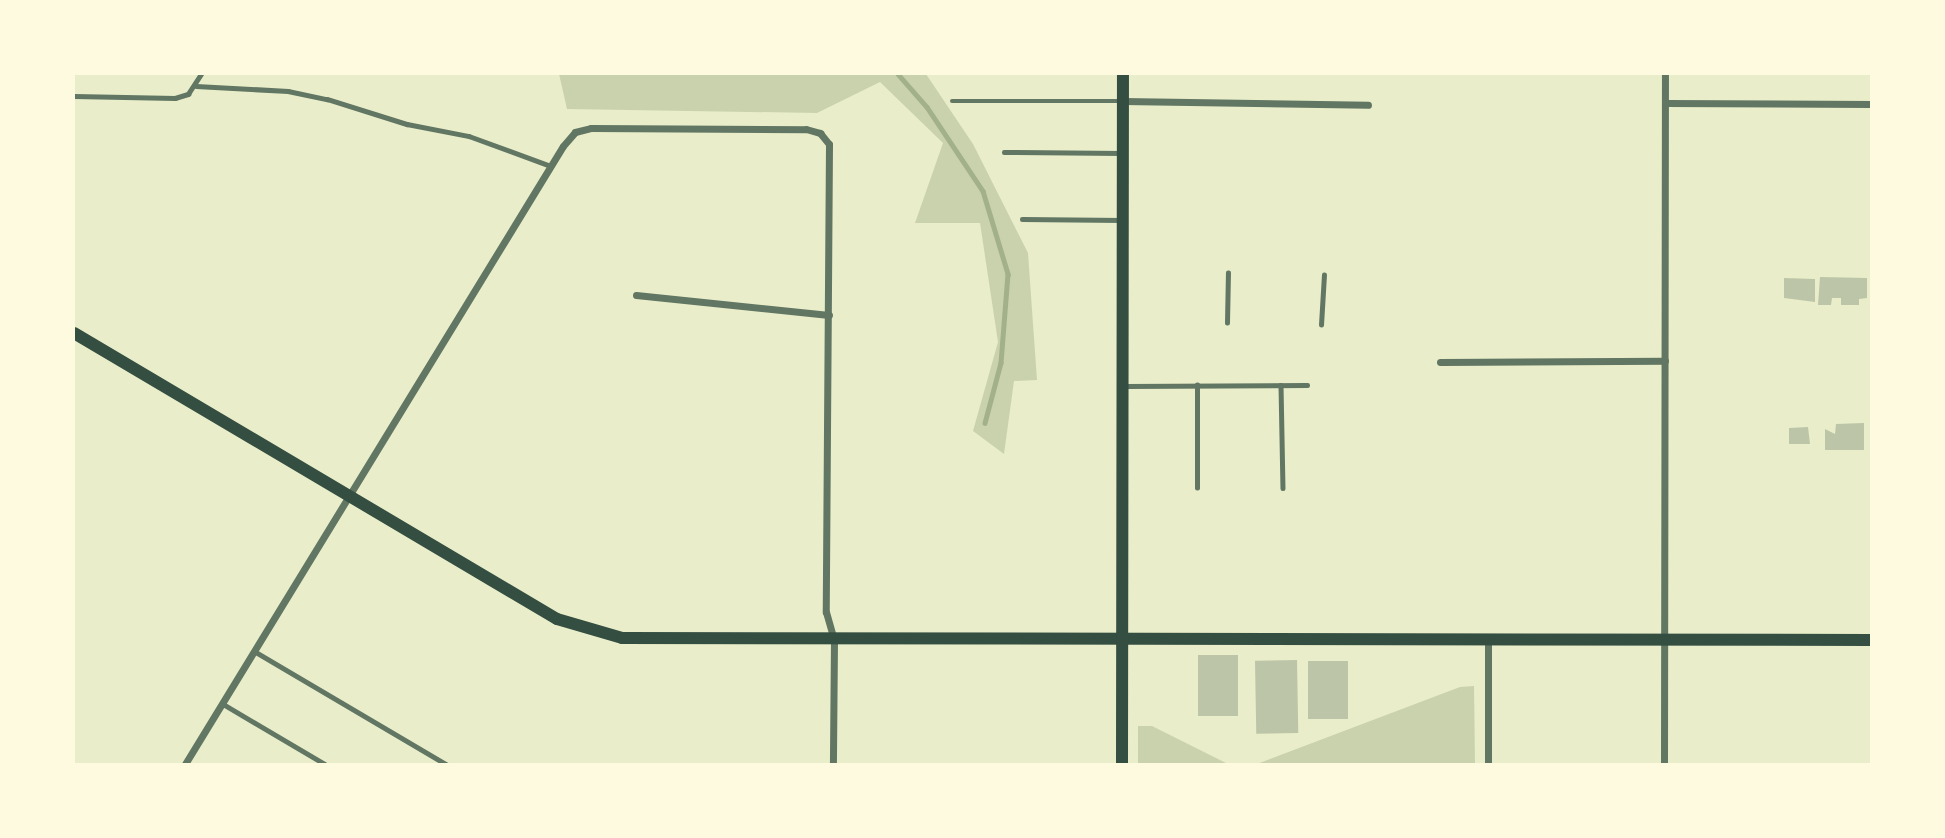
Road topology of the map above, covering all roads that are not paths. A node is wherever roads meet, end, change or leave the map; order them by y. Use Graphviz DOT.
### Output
graph roads {
  1 [pos="201,74"];
  2 [pos="1123,74"];
  3 [pos="1665,74"];
  4 [pos="196,86"];
  5 [pos="74,96"];
  6 [pos="952,101"];
  7 [pos="1123,101"];
  8 [pos="1665,103"];
  9 [pos="1871,104"];
  10 [pos="1368,105"];
  11 [pos="1004,152"];
  12 [pos="1123,153"];
  13 [pos="551,166"];
  14 [pos="1022,219"];
  15 [pos="1123,220"];
  16 [pos="1228,273"];
  17 [pos="1324,275"];
  18 [pos="636,295"];
  19 [pos="829,315"];
  20 [pos="1227,323"];
  21 [pos="1321,325"];
  22 [pos="74,334"];
  23 [pos="1665,361"];
  24 [pos="1440,362"];
  25 [pos="1197,385"];
  26 [pos="1281,385"];
  27 [pos="1307,385"];
  28 [pos="1122,386"];
  29 [pos="1197,488"];
  30 [pos="1283,488"];
  31 [pos="349,496"];
  32 [pos="834,640"];
  33 [pos="1122,640"];
  34 [pos="1488,640"];
  35 [pos="1664,640"];
  36 [pos="1871,640"];
  37 [pos="254,651"];
  38 [pos="222,703"];
  39 [pos="185,765"];
  40 [pos="324,765"];
  41 [pos="446,765"];
  42 [pos="834,765"];
  43 [pos="1122,765"];
  44 [pos="1488,765"];
  45 [pos="1664,765"];
  1 -- 4 [label="lane"];
  2 -- 7 [label="main road"];
  3 -- 8 [label="street"];
  4 -- 5 [label="lane"];
  4 -- 13 [label="lane"];
  6 -- 7 [label="lane"];
  7 -- 10 [label="street"];
  7 -- 12 [label="main road"];
  8 -- 9 [label="street"];
  8 -- 23 [label="street"];
  11 -- 12 [label="lane"];
  12 -- 15 [label="main road"];
  13 -- 19 [label="street"];
  13 -- 31 [label="street"];
  14 -- 15 [label="lane"];
  15 -- 28 [label="main road"];
  16 -- 20 [label="lane"];
  17 -- 21 [label="lane"];
  18 -- 19 [label="street"];
  19 -- 32 [label="street"];
  22 -- 31 [label="main road"];
  23 -- 24 [label="street"];
  23 -- 35 [label="street"];
  25 -- 26 [label="lane"];
  25 -- 28 [label="lane"];
  25 -- 29 [label="lane"];
  26 -- 27 [label="lane"];
  26 -- 30 [label="lane"];
  28 -- 33 [label="main road"];
  31 -- 32 [label="main road"];
  31 -- 37 [label="street"];
  32 -- 33 [label="main road"];
  32 -- 42 [label="street"];
  33 -- 34 [label="main road"];
  33 -- 43 [label="main road"];
  34 -- 35 [label="main road"];
  34 -- 44 [label="street"];
  35 -- 36 [label="main road"];
  35 -- 45 [label="street"];
  37 -- 38 [label="street"];
  37 -- 41 [label="lane"];
  38 -- 39 [label="street"];
  38 -- 40 [label="lane"];
}
